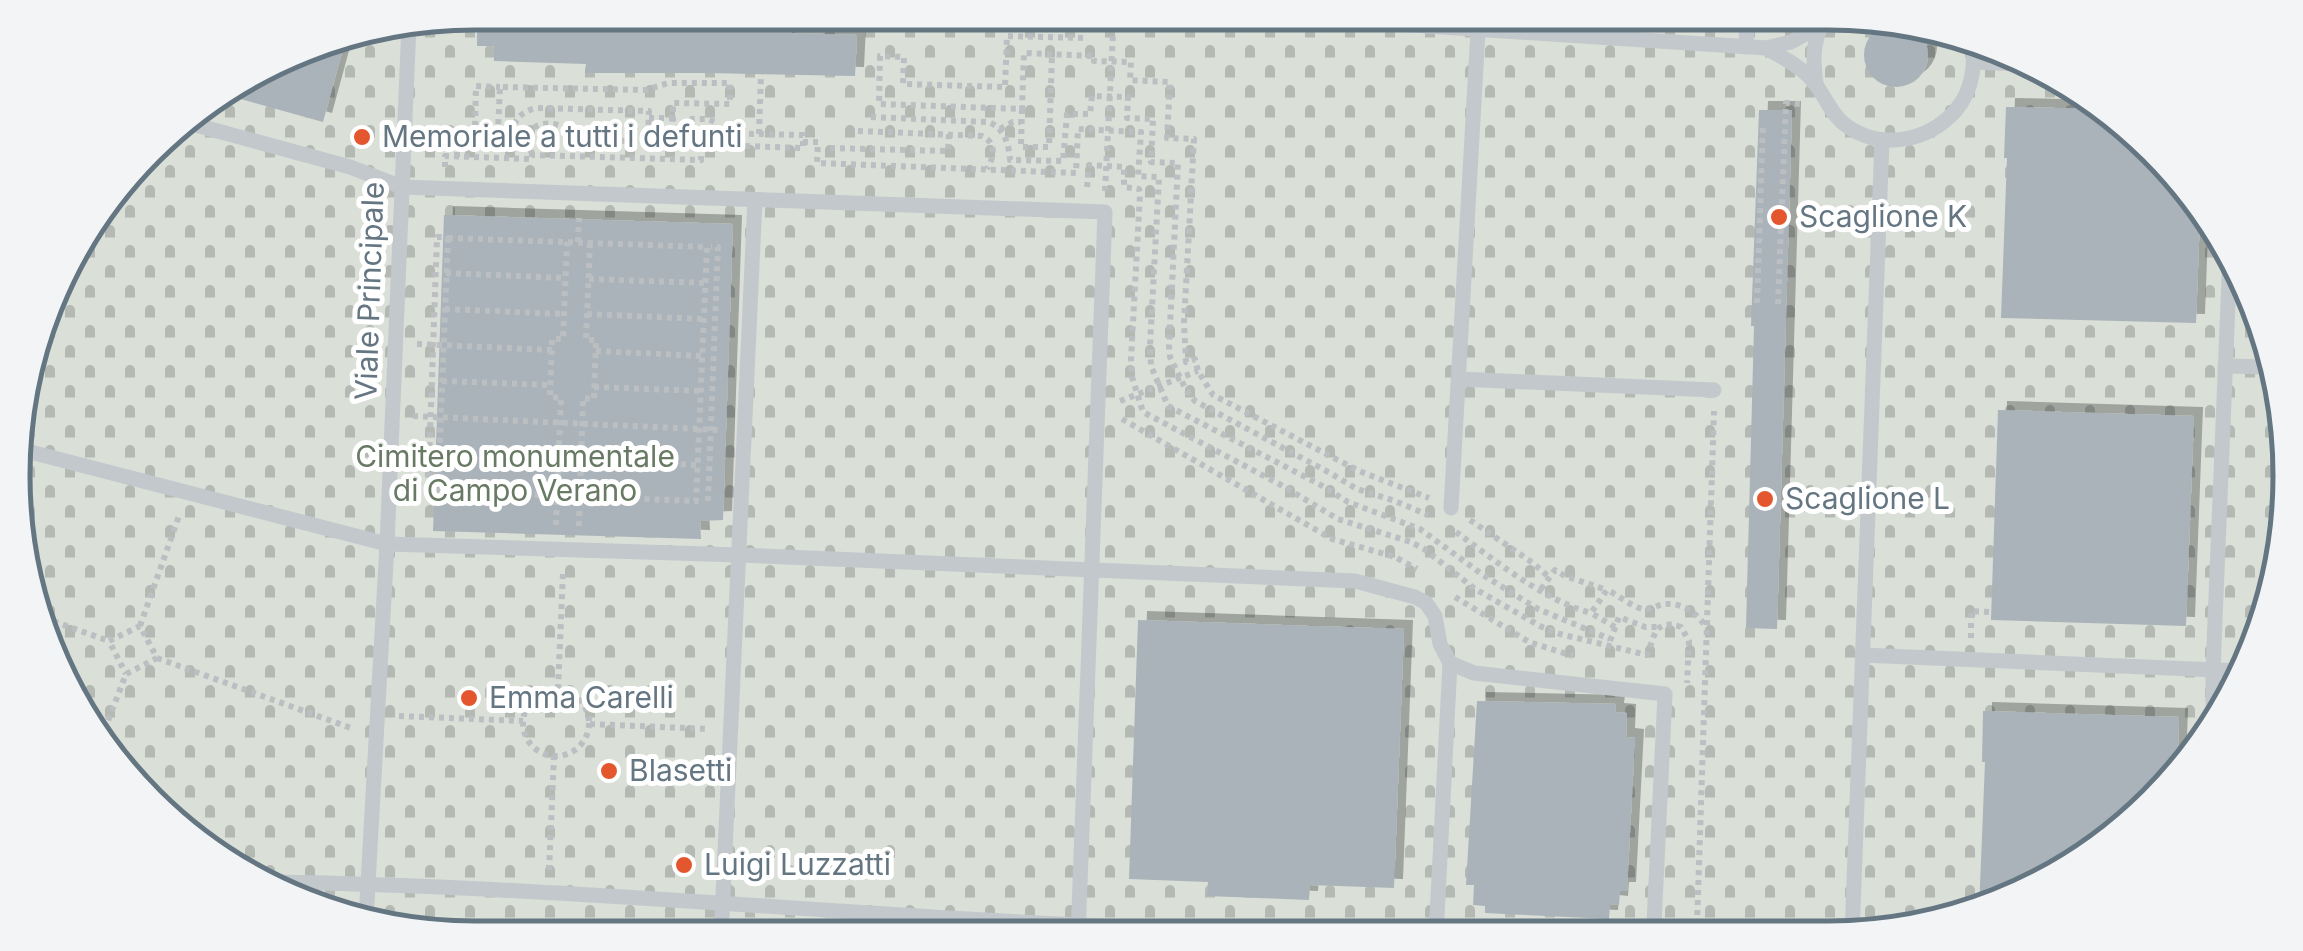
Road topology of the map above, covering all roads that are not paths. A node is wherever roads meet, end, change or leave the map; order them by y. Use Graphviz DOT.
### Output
graph roads {
  1 [pos="1478,30"];
  2 [pos="1571,30"];
  3 [pos="1746,30"];
  4 [pos="1809,30"];
  5 [pos="1820,30"];
  6 [pos="408,36"];
  7 [pos="1746,47"];
  8 [pos="1766,48"];
  9 [pos="1973,55"];
  10 [pos="1974,62"];
  11 [pos="1995,63"];
  12 [pos="1816,84"];
  13 [pos="199,126"];
  14 [pos="1882,140"];
  15 [pos="402,187"];
  16 [pos="755,200"];
  17 [pos="2229,282"];
  18 [pos="2225,366"];
  19 [pos="2259,367"];
  20 [pos="1459,379"];
  21 [pos="1714,390"];
  22 [pos="31,452"];
  23 [pos="1452,508"];
  24 [pos="387,544"];
  25 [pos="740,555"];
  26 [pos="1090,571"];
  27 [pos="1862,654"];
  28 [pos="1450,664"];
  29 [pos="2212,670"];
  30 [pos="2228,671"];
  31 [pos="2213,699"];
  32 [pos="294,882"];
  33 [pos="368,883"];
  34 [pos="723,903"];
  35 [pos="367,907"];
  36 [pos="1852,920"];
  37 [pos="722,921"];
  38 [pos="951,921"];
  39 [pos="1078,921"];
  40 [pos="1437,921"];
  41 [pos="1654,921"];
  1 -- 20 [label="lane"];
  2 -- 7 [label="lane"];
  3 -- 7 [label="lane"];
  4 -- 8 [label="lane"];
  5 -- 12 [label="lane"];
  6 -- 15 [label="lane, Viale Principale"];
  7 -- 8 [label="lane"];
  8 -- 12 [label="lane"];
  9 -- 10 [label="lane"];
  10 -- 11 [label="lane"];
  10 -- 14 [label="lane"];
  12 -- 14 [label="lane"];
  13 -- 15 [label="lane"];
  14 -- 27 [label="lane"];
  15 -- 16 [label="lane"];
  15 -- 24 [label="lane, Viale Principale"];
  16 -- 25 [label="lane"];
  16 -- 26 [label="lane"];
  17 -- 18 [label="lane"];
  18 -- 19 [label="lane"];
  18 -- 29 [label="lane"];
  20 -- 21 [label="lane"];
  20 -- 23 [label="lane"];
  22 -- 24 [label="lane"];
  24 -- 25 [label="lane"];
  24 -- 33 [label="lane, Viale Principale"];
  25 -- 26 [label="lane"];
  25 -- 34 [label="lane"];
  26 -- 28 [label="lane"];
  26 -- 39 [label="lane"];
  27 -- 29 [label="lane"];
  27 -- 36 [label="lane"];
  28 -- 40 [label="lane"];
  28 -- 41 [label="lane"];
  29 -- 30 [label="lane"];
  29 -- 31 [label="lane"];
  32 -- 33 [label="lane"];
  33 -- 34 [label="lane"];
  33 -- 35 [label="lane, Viale Principale"];
  34 -- 37 [label="lane"];
  34 -- 38 [label="lane"];
}
